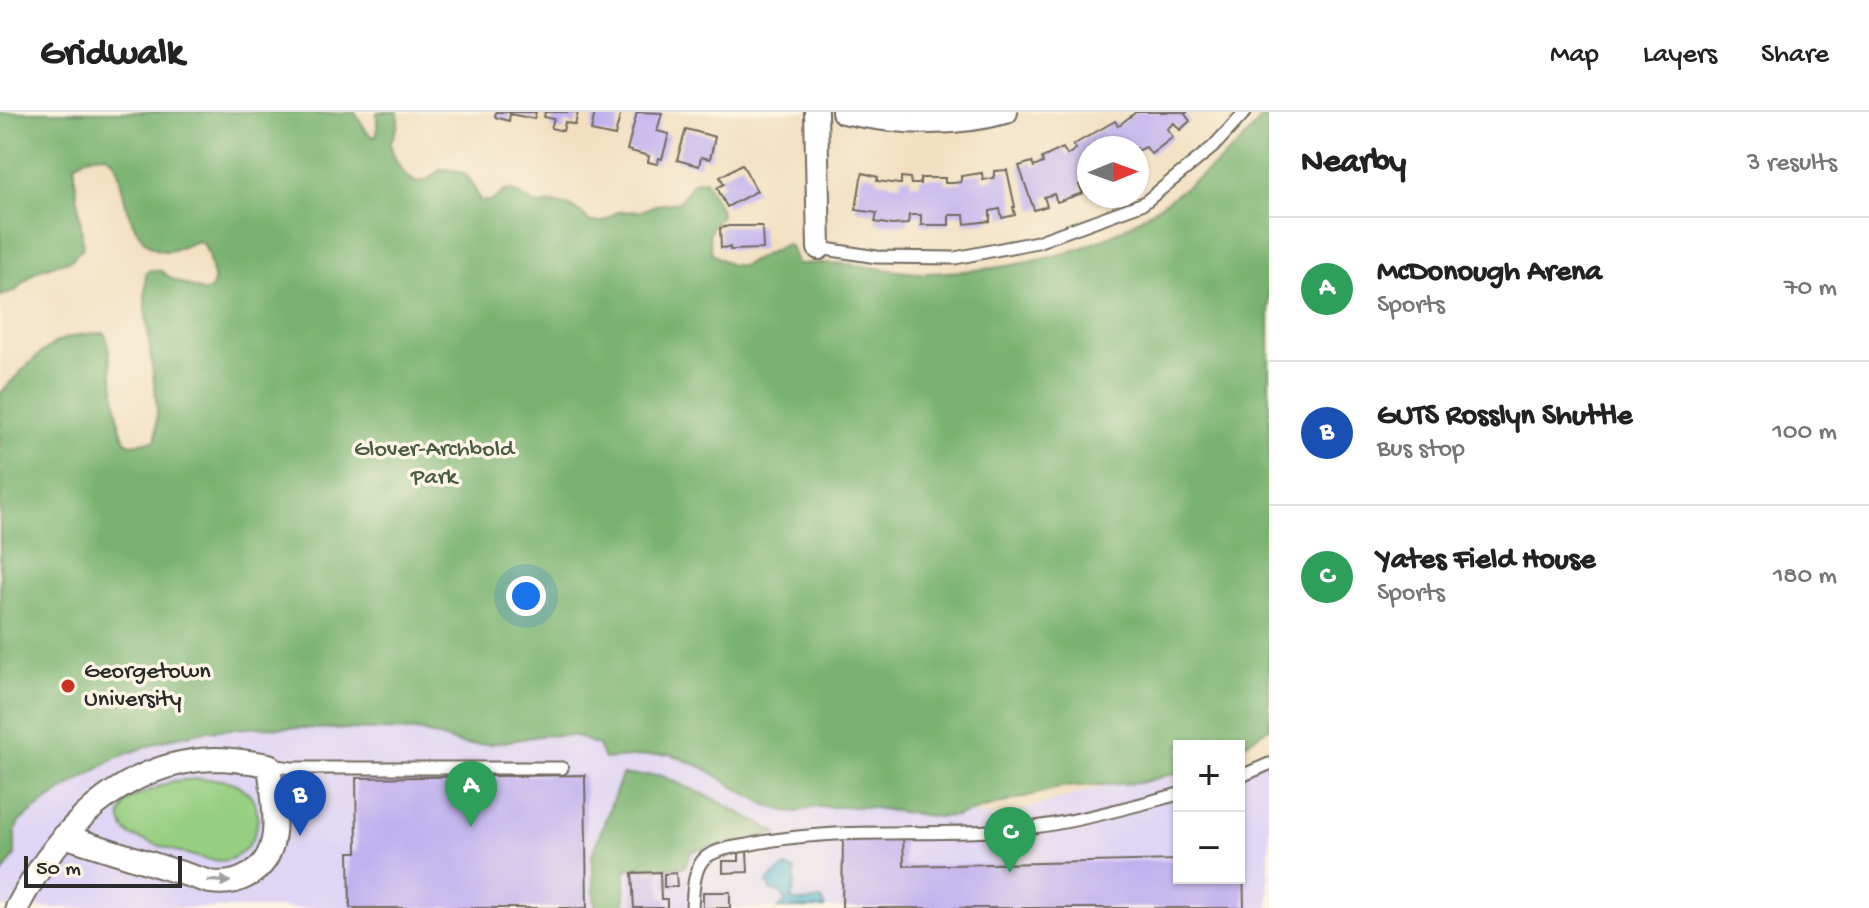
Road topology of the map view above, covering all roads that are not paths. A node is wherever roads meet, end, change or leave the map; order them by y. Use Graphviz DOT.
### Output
graph roads {
  1 [pos="816,112"];
  2 [pos="843,112"];
  3 [pos="1006,112"];
  4 [pos="1245,112"];
  5 [pos="819,248"];
  6 [pos="1269,764"];
  7 [pos="269,765"];
  8 [pos="562,768"];
  9 [pos="1245,774"];
  10 [pos="1173,795"];
  11 [pos="64,836"];
  12 [pos="17,908"];
  13 [pos="692,908"];
  1 -- 5 [label="street"];
  2 -- 3 [label="street"];
  4 -- 5 [label="lane"];
  6 -- 9 [label="lane"];
  7 -- 8 [label="lane"];
  7 -- 11 [label="street"];
  11 -- 7 [label="street, one-way"];
  10 -- 13 [label="lane"];
  11 -- 12 [label="street"];
}
